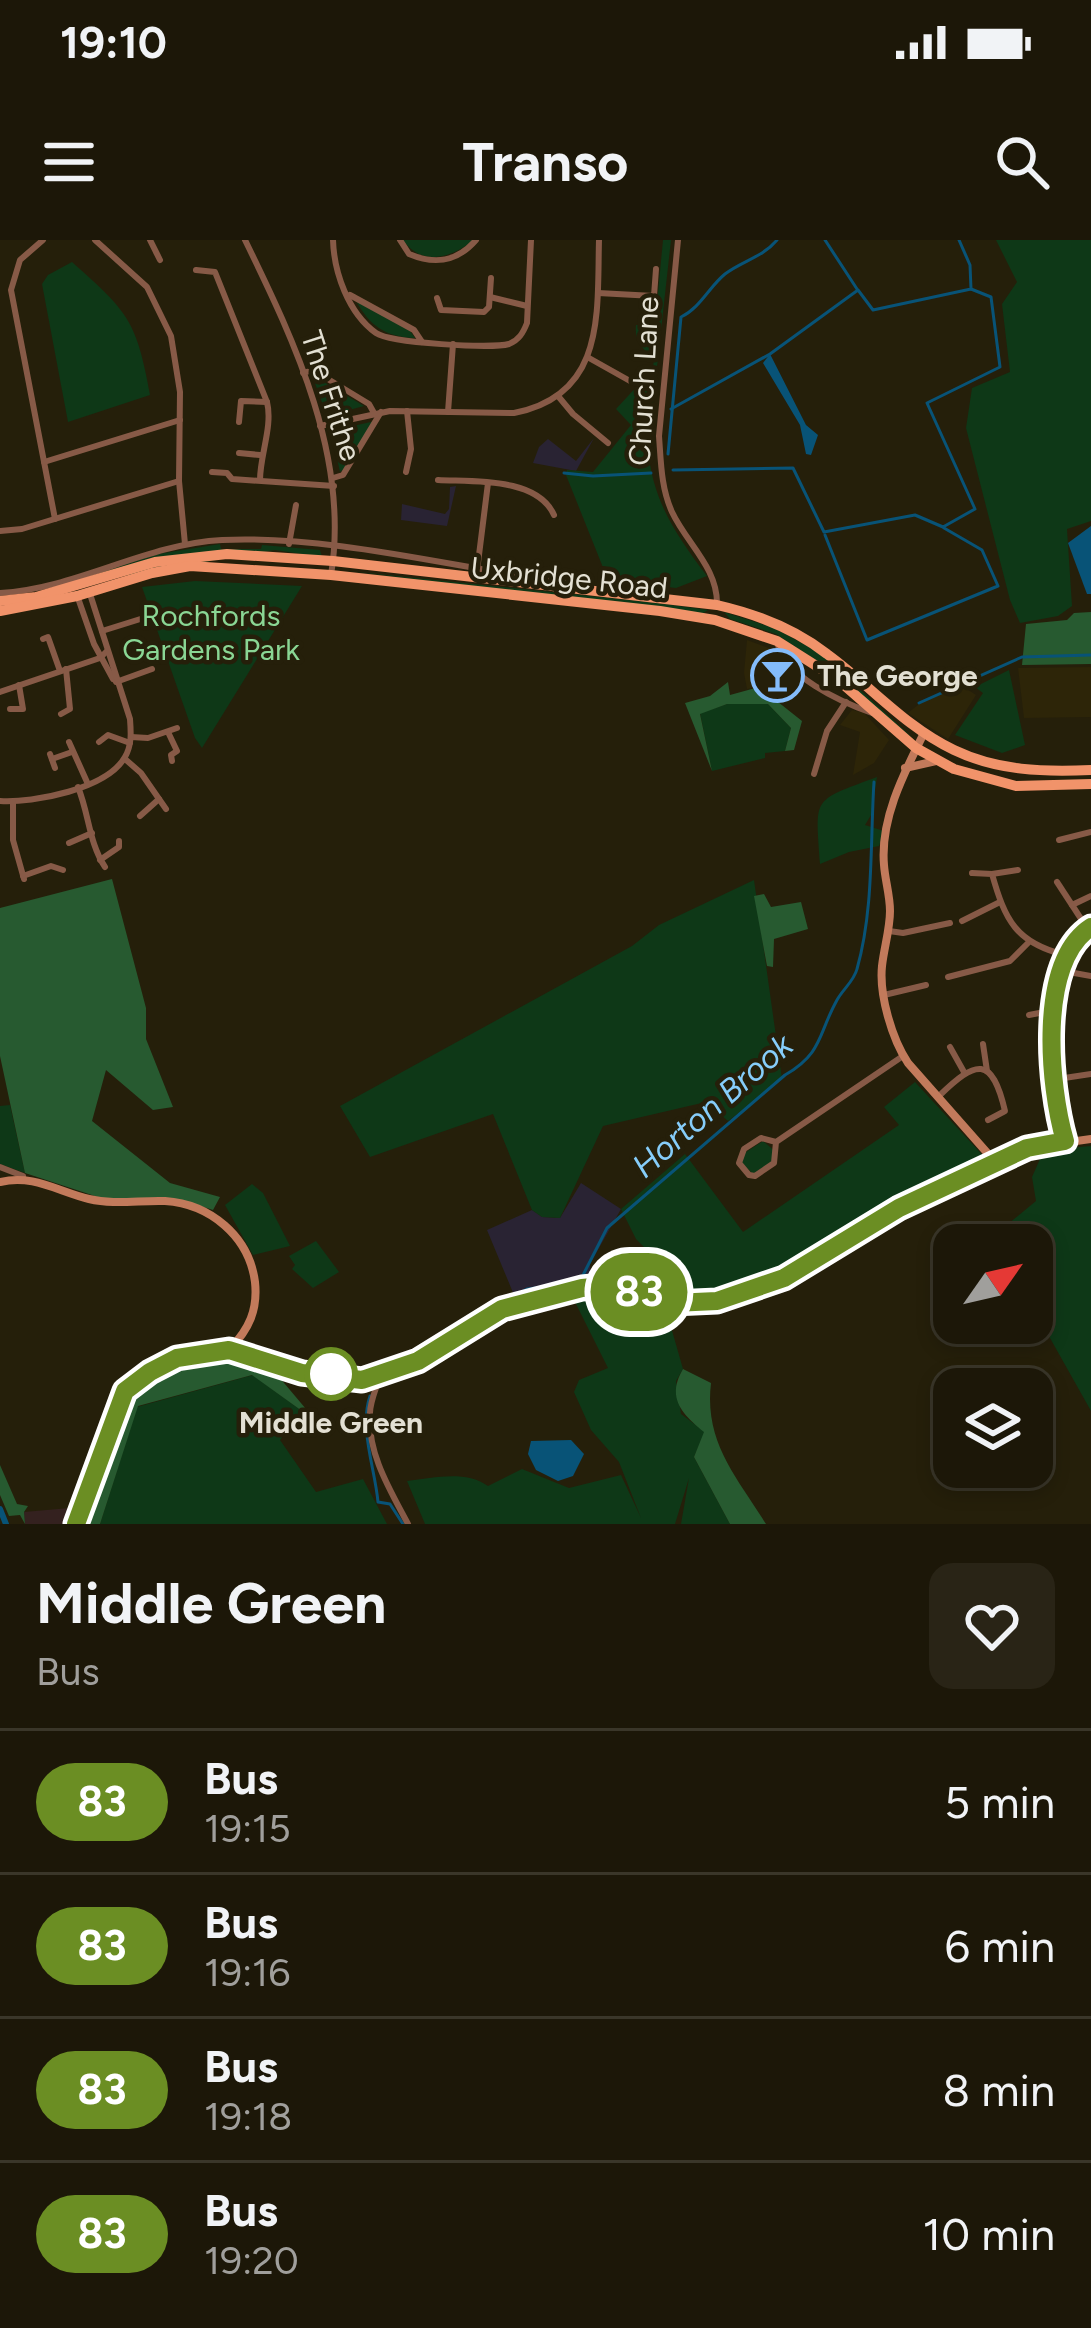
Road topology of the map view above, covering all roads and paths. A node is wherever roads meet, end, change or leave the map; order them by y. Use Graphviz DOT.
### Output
graph roads {
  1 [pos="43,240"];
  2 [pos="95,240"];
  3 [pos="150,240"];
  4 [pos="244,240"];
  5 [pos="333,240"];
  6 [pos="400,240"];
  7 [pos="476,240"];
  8 [pos="531,240"];
  9 [pos="599,240"];
  10 [pos="678,240"];
  11 [pos="160,260"];
  12 [pos="656,269"];
  13 [pos="196,270"];
  14 [pos="491,278"];
  15 [pos="346,293"];
  16 [pos="598,293"];
  17 [pos="437,298"];
  18 [pos="490,298"];
  19 [pos="527,306"];
  20 [pos="422,342"];
  21 [pos="453,344"];
  22 [pos="589,358"];
  23 [pos="303,373"];
  24 [pos="630,381"];
  25 [pos="558,395"];
  26 [pos="267,402"];
  27 [pos="407,410"];
  28 [pos="377,412"];
  29 [pos="448,412"];
  30 [pos="180,420"];
  31 [pos="239,422"];
  32 [pos="320,426"];
  33 [pos="608,443"];
  34 [pos="239,453"];
  35 [pos="260,455"];
  36 [pos="44,462"];
  37 [pos="212,472"];
  38 [pos="406,472"];
  39 [pos="260,480"];
  40 [pos="438,480"];
  41 [pos="178,481"];
  42 [pos="333,482"];
  43 [pos="488,482"];
  44 [pos="296,505"];
  45 [pos="554,514"];
  46 [pos="56,519"];
  47 [pos="0,531"];
  48 [pos="185,544"];
  49 [pos="289,544"];
  50 [pos="335,547"];
  51 [pos="333,561"];
  52 [pos="478,571"];
  53 [pos="331,575"];
  54 [pos="716,583"];
  55 [pos="607,588"];
  56 [pos="82,589"];
  57 [pos="0,597"];
  58 [pos="692,602"];
  59 [pos="717,605"];
  60 [pos="0,610"];
  61 [pos="743,611"];
  62 [pos="150,616"];
  63 [pos="715,620"];
  64 [pos="101,632"];
  65 [pos="91,635"];
  66 [pos="43,639"];
  67 [pos="777,641"];
  68 [pos="107,650"];
  69 [pos="100,658"];
  70 [pos="152,669"];
  71 [pos="63,670"];
  72 [pos="116,682"];
  73 [pos="19,685"];
  74 [pos="0,692"];
  75 [pos="846,702"];
  76 [pos="10,710"];
  77 [pos="61,714"];
  78 [pos="876,714"];
  79 [pos="897,732"];
  80 [pos="924,734"];
  81 [pos="130,740"];
  82 [pos="99,742"];
  83 [pos="916,748"];
  84 [pos="125,759"];
  85 [pos="52,760"];
  86 [pos="172,761"];
  87 [pos="938,761"];
  88 [pos="906,766"];
  89 [pos="1091,770"];
  90 [pos="814,774"];
  91 [pos="1091,784"];
  92 [pos="82,785"];
  93 [pos="159,799"];
  94 [pos="0,801"];
  95 [pos="13,802"];
  96 [pos="166,809"];
  97 [pos="140,816"];
  98 [pos="1091,832"];
  99 [pos="92,833"];
  100 [pos="1059,840"];
  101 [pos="118,842"];
  102 [pos="70,843"];
  103 [pos="63,870"];
  104 [pos="1018,871"];
  105 [pos="972,873"];
  106 [pos="992,874"];
  107 [pos="1057,882"];
  108 [pos="1091,896"];
  109 [pos="1000,902"];
  110 [pos="1072,905"];
  111 [pos="962,921"];
  112 [pos="950,923"];
  113 [pos="1089,928"];
  114 [pos="888,931"];
  115 [pos="1028,943"];
  116 [pos="1064,955"];
  117 [pos="1063,971"];
  118 [pos="1091,976"];
  119 [pos="948,977"];
  120 [pos="926,985"];
  121 [pos="884,994"];
  122 [pos="1055,1010"];
  123 [pos="1029,1015"];
  124 [pos="983,1044"];
  125 [pos="950,1047"];
  126 [pos="903,1056"];
  127 [pos="987,1071"];
  128 [pos="964,1072"];
  129 [pos="1091,1075"];
  130 [pos="1051,1080"];
  131 [pos="939,1096"];
  132 [pos="988,1120"];
  133 [pos="1091,1139"];
  134 [pos="1065,1141"];
  135 [pos="776,1142"];
  136 [pos="997,1163"];
  137 [pos="0,1167"];
  138 [pos="23,1176"];
  139 [pos="0,1182"];
  140 [pos="229,1350"];
  141 [pos="380,1374"];
  142 [pos="76,1524"];
  143 [pos="408,1524"];
  1 -- 36 [label="street"];
  2 -- 30 [label="street"];
  3 -- 11 [label="street"];
  4 -- 23 [label="street, The Frithe"];
  5 -- 15 [label="street"];
  6 -- 7 [label="street"];
  8 -- 19 [label="street"];
  9 -- 16 [label="street"];
  10 -- 54 [label="street, Church Lane"];
  12 -- 16 [label="street"];
  13 -- 26 [label="street"];
  14 -- 18 [label="street"];
  15 -- 20 [label="street"];
  15 -- 20 [label="street"];
  16 -- 22 [label="street"];
  17 -- 18 [label="street"];
  18 -- 19 [label="street"];
  19 -- 21 [label="street"];
  20 -- 21 [label="street"];
  21 -- 29 [label="street"];
  22 -- 24 [label="street"];
  22 -- 25 [label="street"];
  23 -- 28 [label="street"];
  23 -- 32 [label="street, The Frithe"];
  25 -- 29 [label="street"];
  25 -- 33 [label="street"];
  26 -- 31 [label="street"];
  26 -- 35 [label="street"];
  27 -- 28 [label="street"];
  27 -- 29 [label="street"];
  27 -- 38 [label="street"];
  28 -- 32 [label="street"];
  28 -- 42 [label="street"];
  30 -- 36 [label="street"];
  30 -- 41 [label="street"];
  32 -- 42 [label="street, The Frithe"];
  34 -- 35 [label="street"];
  35 -- 39 [label="street"];
  36 -- 46 [label="street"];
  37 -- 39 [label="street"];
  39 -- 42 [label="street"];
  40 -- 43 [label="street"];
  41 -- 46 [label="street"];
  41 -- 48 [label="street"];
  42 -- 50 [label="street, The Frithe"];
  43 -- 45 [label="street"];
  43 -- 52 [label="street"];
  44 -- 49 [label="street"];
  46 -- 47 [label="street"];
  48 -- 49 [label="street, Uxbridge Road"];
  48 -- 57 [label="street, Uxbridge Road"];
  49 -- 50 [label="street, Uxbridge Road"];
  50 -- 51 [label="street, The Frithe"];
  50 -- 52 [label="street, Uxbridge Road"];
  51 -- 53 [label="street, The Frithe"];
  51 -- 56 [label="main road, Uxbridge Road"];
  51 -- 58 [label="main road, Uxbridge Road"];
  52 -- 55 [label="street, Uxbridge Road"];
  53 -- 56 [label="main road, Uxbridge Road"];
  53 -- 63 [label="main road, Uxbridge Road"];
  54 -- 58 [label="street"];
  54 -- 59 [label="street, Church Lane"];
  54 -- 61 [label="street, Church Lane"];
  56 -- 57 [label="main road, Uxbridge Road"];
  56 -- 60 [label="main road, Uxbridge Road"];
  56 -- 64 [label="street"];
  56 -- 65 [label="street"];
  58 -- 59 [label="main road, Uxbridge Road"];
  59 -- 61 [label="main road, Uxbridge Road"];
  59 -- 63 [label="street, Church Lane"];
  61 -- 80 [label="main road, Uxbridge Road"];
  62 -- 64 [label="street"];
  63 -- 67 [label="main road, Uxbridge Road"];
  64 -- 65 [label="street"];
  64 -- 68 [label="street"];
  65 -- 69 [label="street"];
  66 -- 71 [label="street"];
  67 -- 75 [label="street"];
  67 -- 78 [label="main road, Uxbridge Road"];
  68 -- 69 [label="street"];
  68 -- 72 [label="street"];
  69 -- 71 [label="street"];
  69 -- 72 [label="street"];
  70 -- 72 [label="street"];
  71 -- 73 [label="street"];
  71 -- 77 [label="street"];
  72 -- 81 [label="street"];
  73 -- 74 [label="street"];
  73 -- 76 [label="street"];
  75 -- 78 [label="street"];
  75 -- 90 [label="street"];
  78 -- 79 [label="main road, Uxbridge Road"];
  79 -- 83 [label="main road, Uxbridge Road"];
  79 -- 88 [label="street"];
  80 -- 83 [label="street"];
  80 -- 89 [label="main road, Uxbridge Road"];
  81 -- 82 [label="street"];
  81 -- 84 [label="street"];
  81 -- 86 [label="street"];
  83 -- 87 [label="main road, Uxbridge Road"];
  83 -- 88 [label="street"];
  84 -- 92 [label="street"];
  84 -- 93 [label="street"];
  85 -- 92 [label="street"];
  87 -- 88 [label="street"];
  87 -- 91 [label="main road, Uxbridge Road"];
  88 -- 114 [label="street"];
  92 -- 95 [label="street"];
  92 -- 99 [label="street"];
  93 -- 96 [label="street"];
  93 -- 97 [label="street"];
  94 -- 95 [label="street"];
  95 -- 103 [label="street"];
  98 -- 100 [label="street"];
  99 -- 101 [label="street"];
  99 -- 102 [label="street"];
  104 -- 106 [label="street"];
  105 -- 106 [label="street"];
  106 -- 109 [label="street"];
  107 -- 110 [label="street"];
  108 -- 110 [label="street"];
  109 -- 111 [label="street"];
  109 -- 115 [label="street"];
  110 -- 113 [label="street"];
  112 -- 114 [label="street"];
  113 -- 116 [label="street"];
  114 -- 121 [label="street"];
  115 -- 116 [label="street"];
  115 -- 119 [label="street"];
  116 -- 117 [label="street"];
  117 -- 118 [label="street"];
  117 -- 122 [label="street"];
  120 -- 121 [label="street"];
  121 -- 126 [label="street"];
  122 -- 123 [label="street"];
  122 -- 130 [label="street"];
  124 -- 127 [label="street"];
  125 -- 128 [label="street"];
  126 -- 131 [label="street"];
  126 -- 135 [label="street"];
  127 -- 128 [label="street"];
  127 -- 132 [label="street"];
  128 -- 131 [label="street"];
  129 -- 130 [label="street"];
  130 -- 134 [label="street"];
  131 -- 136 [label="street"];
  133 -- 134 [label="street"];
  134 -- 136 [label="street"];
  135 -- 135 [label="street"];
  136 -- 141 [label="street"];
  137 -- 138 [label="street"];
  138 -- 139 [label="street"];
  138 -- 140 [label="street"];
  140 -- 141 [label="street"];
  140 -- 142 [label="street"];
  141 -- 143 [label="street"];
}
